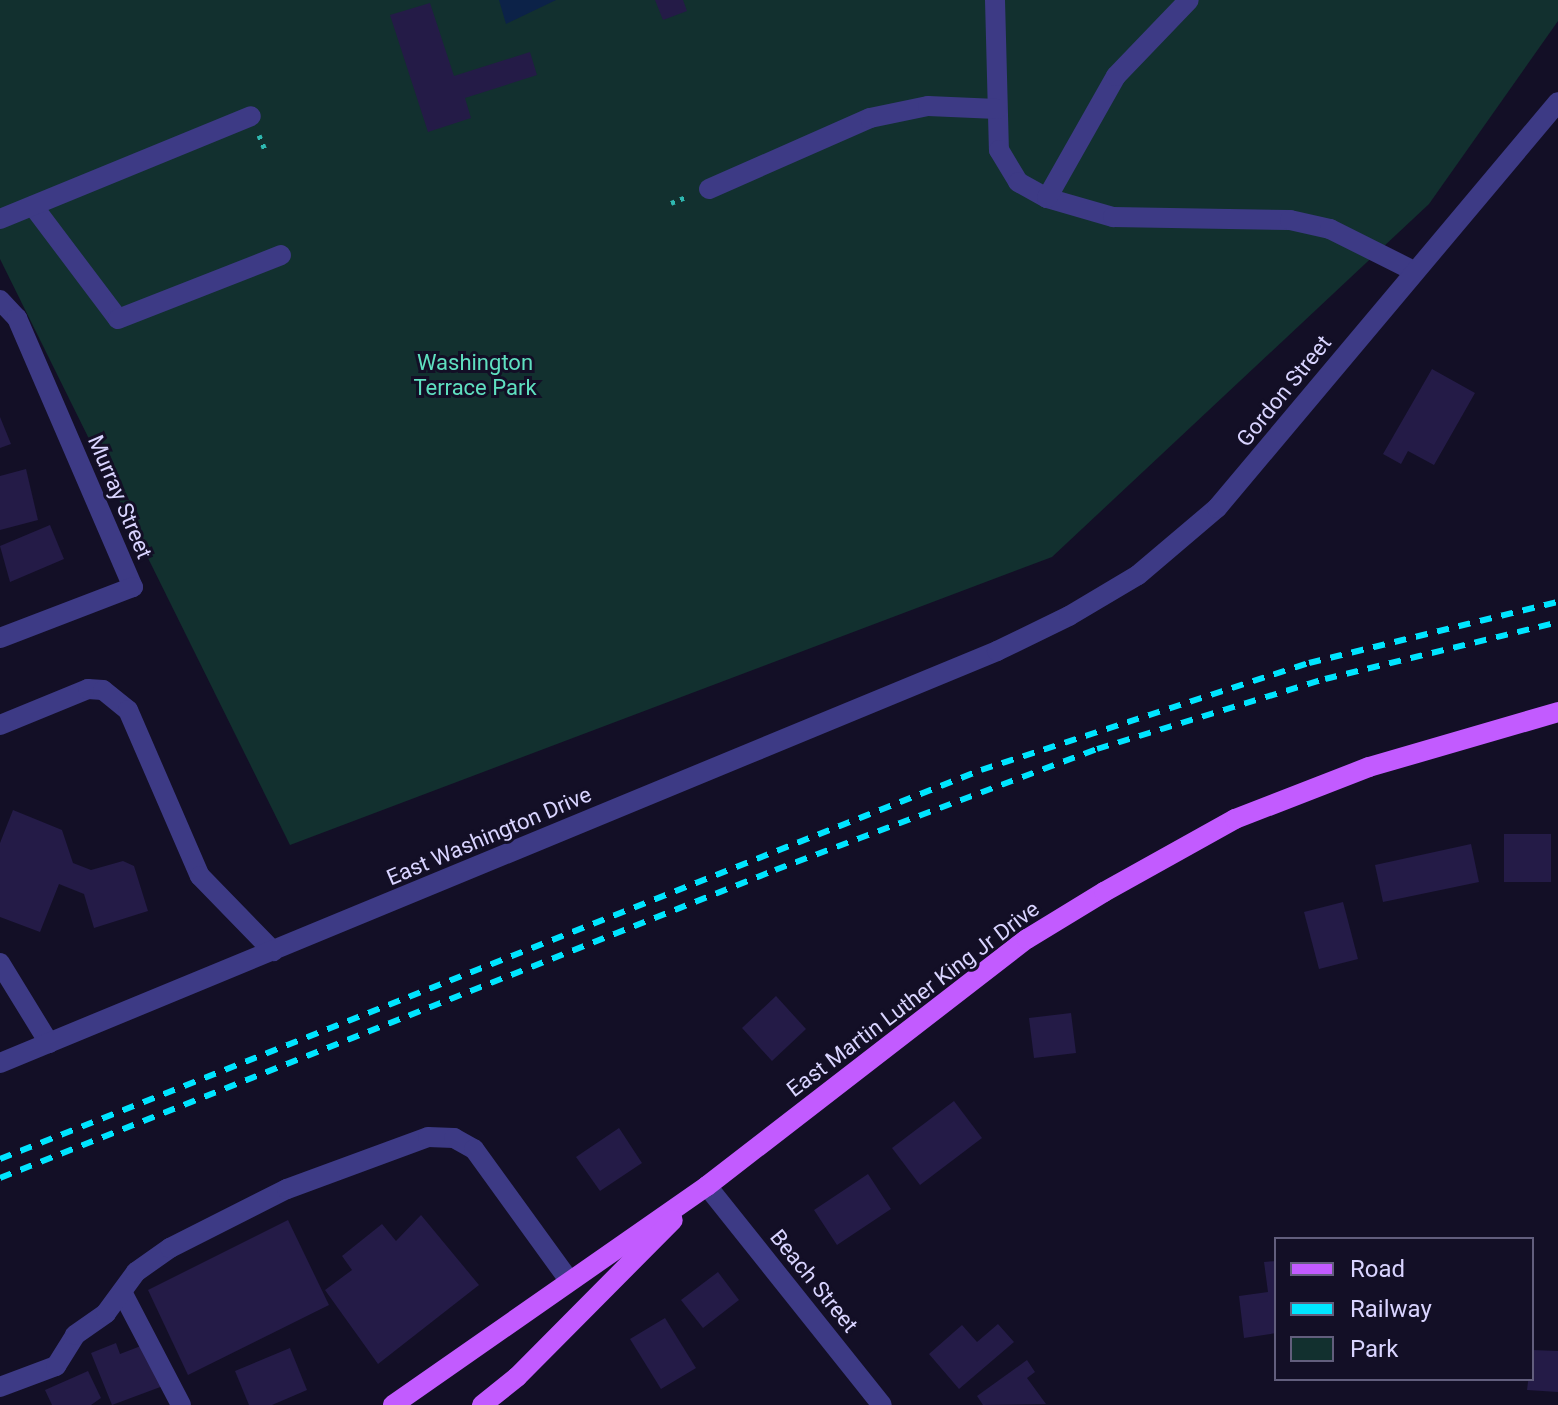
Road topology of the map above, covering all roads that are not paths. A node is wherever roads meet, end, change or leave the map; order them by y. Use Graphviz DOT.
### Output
graph roads {
  1 [pos="995,0"];
  2 [pos="1189,0"];
  3 [pos="1558,102"];
  4 [pos="997,109"];
  5 [pos="251,116"];
  6 [pos="709,189"];
  7 [pos="1047,198"];
  8 [pos="33,206"];
  9 [pos="0,219"];
  10 [pos="281,255"];
  11 [pos="1414,271"];
  12 [pos="0,300"];
  13 [pos="0,638"];
  14 [pos="997,651"];
  15 [pos="1558,712"];
  16 [pos="0,725"];
  17 [pos="273,951"];
  18 [pos="0,963"];
  19 [pos="49,1043"];
  20 [pos="0,1063"];
  21 [pos="707,1186"];
  22 [pos="569,1280"];
  23 [pos="122,1292"];
  24 [pos="0,1387"];
  25 [pos="181,1405"];
  26 [pos="393,1405"];
  27 [pos="482,1405"];
  28 [pos="882,1405"];
  1 -- 4 [label="street"];
  2 -- 7 [label="street"];
  3 -- 11 [label="street, Gordon Street"];
  4 -- 6 [label="street"];
  4 -- 7 [label="street"];
  5 -- 8 [label="street"];
  7 -- 11 [label="street"];
  8 -- 9 [label="street"];
  8 -- 10 [label="street"];
  11 -- 14 [label="street, Gordon Street"];
  12 -- 13 [label="street, Murray Street"];
  14 -- 17 [label="street, East Washington Drive"];
  15 -- 21 [label="main road, East Martin Luther King Jr Drive"];
  16 -- 17 [label="street"];
  17 -- 19 [label="street, East Washington Drive"];
  18 -- 19 [label="street"];
  19 -- 20 [label="street, East Washington Drive"];
  21 -- 22 [label="main road, East Martin Luther King Jr Drive"];
  21 -- 27 [label="main road, East Martin Luther King Jr Drive"];
  21 -- 28 [label="street, Beach Street"];
  22 -- 23 [label="street"];
  22 -- 26 [label="main road, East Martin Luther King Jr Drive"];
  23 -- 24 [label="street"];
  23 -- 25 [label="street"];
}
